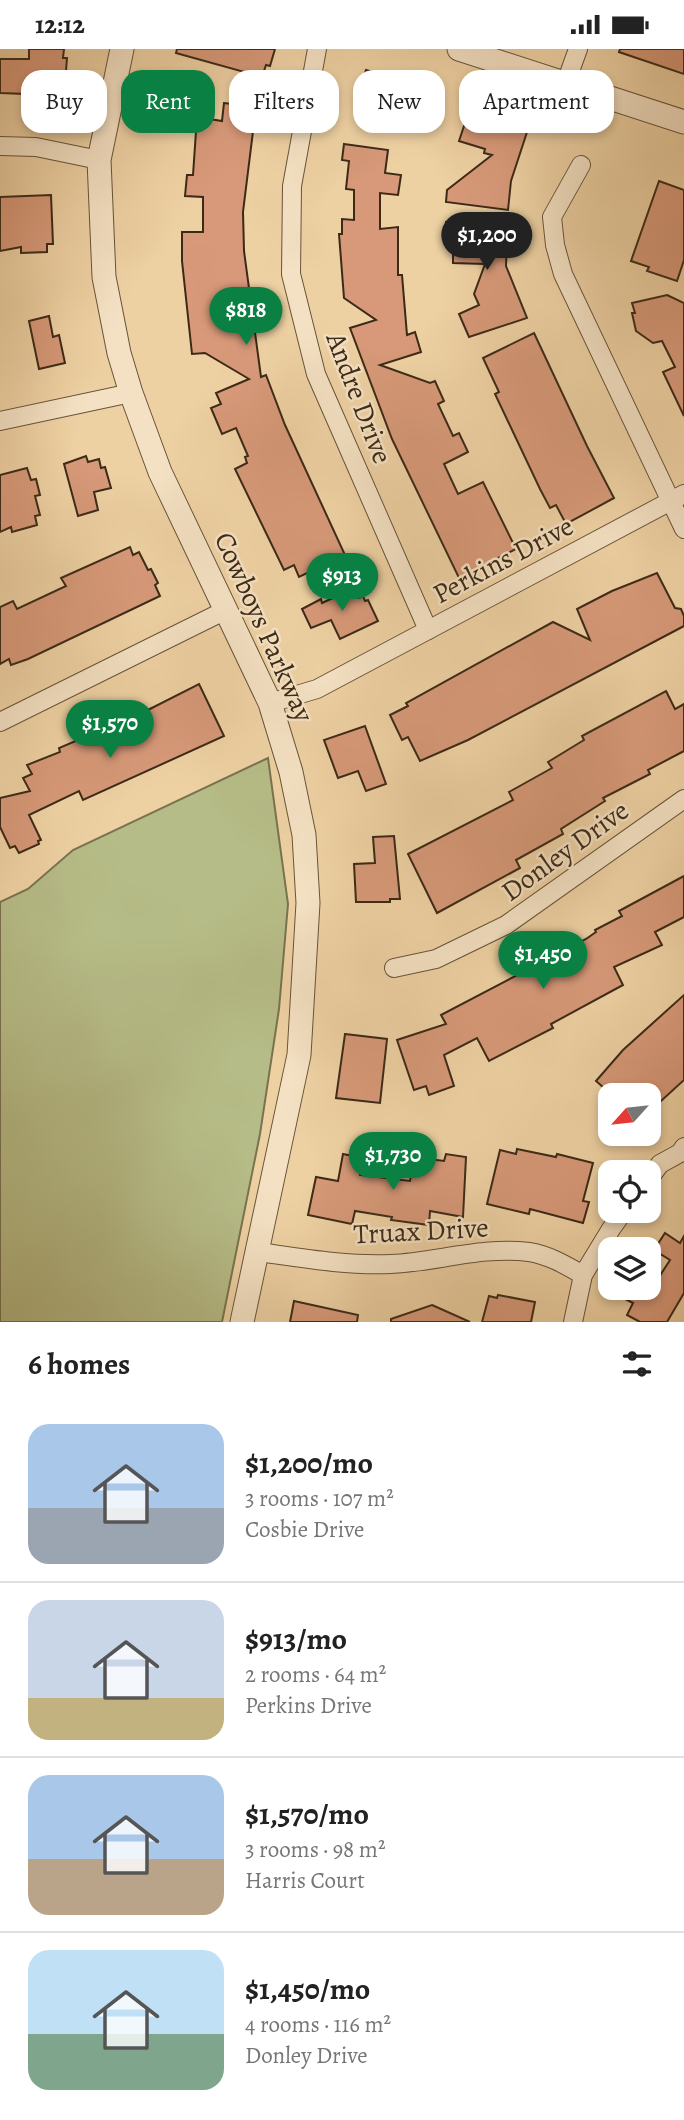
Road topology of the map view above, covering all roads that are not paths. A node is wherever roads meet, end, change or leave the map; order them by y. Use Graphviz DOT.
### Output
graph roads {
  1 [pos="122,49"];
  2 [pos="317,49"];
  3 [pos="459,49"];
  4 [pos="578,49"];
  5 [pos="521,70"];
  6 [pos="570,70"];
  7 [pos="614,100"];
  8 [pos="684,122"];
  9 [pos="0,146"];
  10 [pos="99,160"];
  11 [pos="581,165"];
  12 [pos="131,393"];
  13 [pos="0,421"];
  14 [pos="677,498"];
  15 [pos="684,529"];
  16 [pos="226,610"];
  17 [pos="428,630"];
  18 [pos="270,703"];
  19 [pos="0,722"];
  20 [pos="684,799"];
  21 [pos="394,968"];
  22 [pos="684,1147"];
  23 [pos="661,1163"];
  24 [pos="615,1223"];
  25 [pos="257,1252"];
  26 [pos="583,1275"];
  27 [pos="242,1322"];
  28 [pos="573,1322"];
  1 -- 10 [label="street, Cowboys Parkway"];
  2 -- 17 [label="street, Andre Drive"];
  3 -- 5 [label="street"];
  4 -- 6 [label="street"];
  7 -- 8 [label="street"];
  9 -- 10 [label="street"];
  10 -- 12 [label="street, Cowboys Parkway"];
  11 -- 14 [label="street"];
  12 -- 13 [label="street"];
  12 -- 16 [label="street, Cowboys Parkway"];
  14 -- 15 [label="street"];
  14 -- 17 [label="street, Perkins Drive"];
  16 -- 18 [label="street, Cowboys Parkway"];
  16 -- 19 [label="street"];
  17 -- 18 [label="street, Perkins Drive"];
  18 -- 25 [label="street, Cowboys Parkway"];
  20 -- 21 [label="street, Donley Drive"];
  22 -- 23 [label="street"];
  24 -- 26 [label="street"];
  25 -- 26 [label="street, Truax Drive"];
  25 -- 27 [label="street, Cowboys Parkway"];
  26 -- 28 [label="street"];
}
